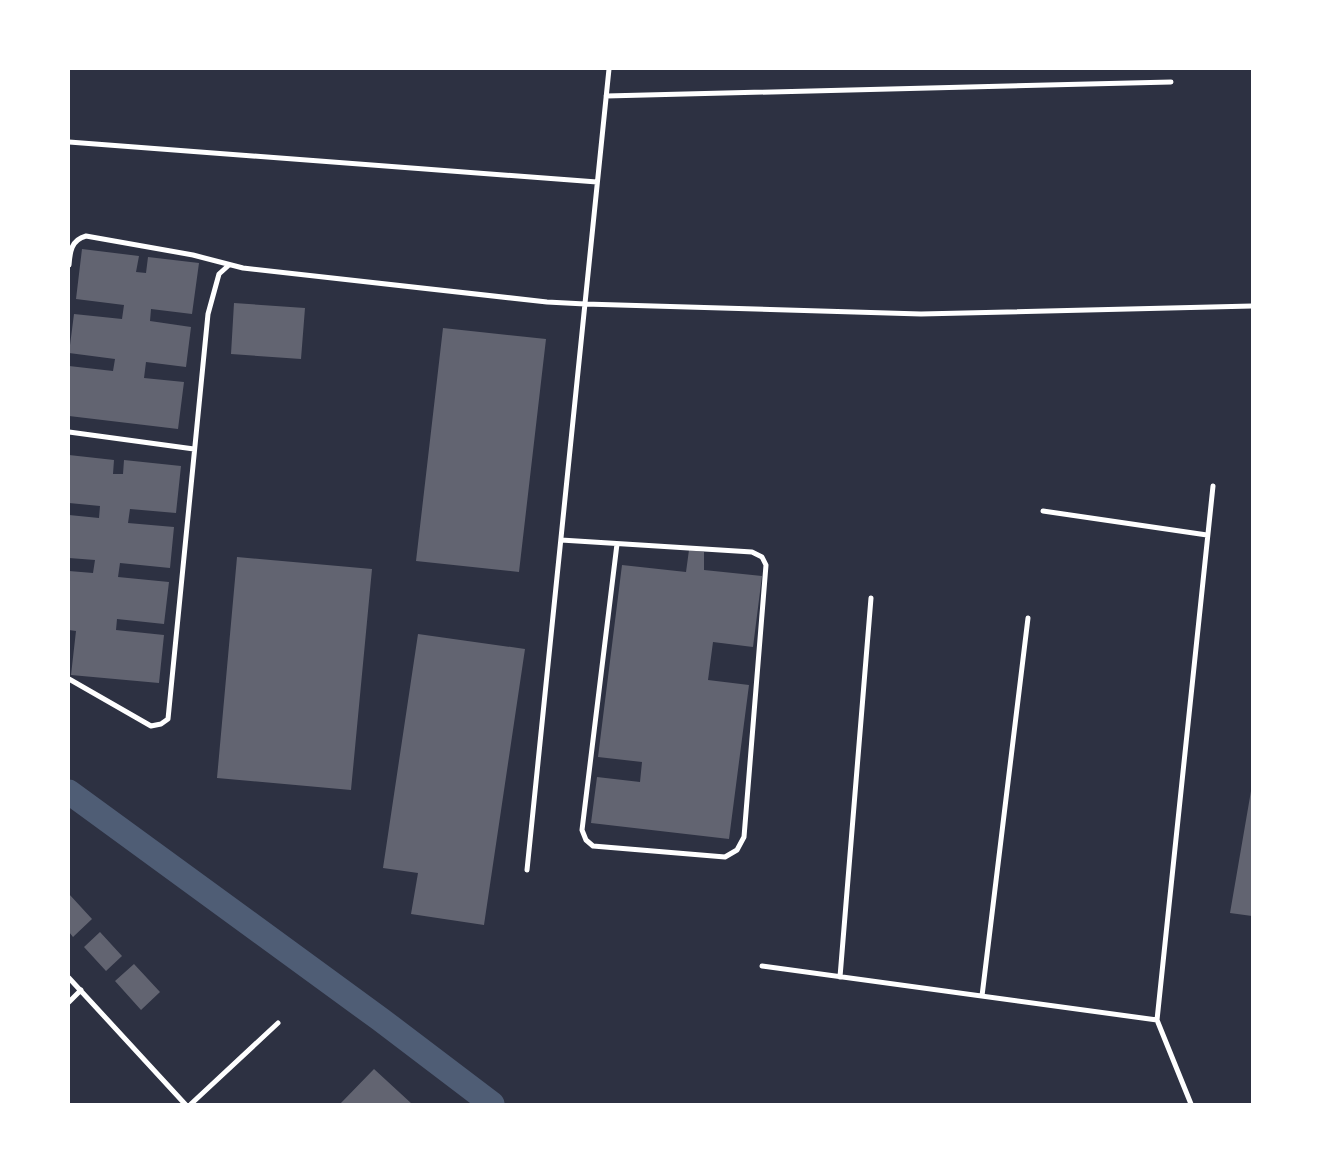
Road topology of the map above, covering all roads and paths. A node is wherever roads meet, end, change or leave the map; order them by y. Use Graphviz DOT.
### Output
graph roads {
  1 [pos="609,69"];
  2 [pos="1171,82"];
  3 [pos="606,96"];
  4 [pos="69,142"];
  5 [pos="597,182"];
  6 [pos="69,265"];
  7 [pos="229,265"];
  8 [pos="585,304"];
  9 [pos="1252,306"];
  10 [pos="69,432"];
  11 [pos="194,449"];
  12 [pos="1213,486"];
  13 [pos="1043,511"];
  14 [pos="1208,535"];
  15 [pos="561,540"];
  16 [pos="617,544"];
  17 [pos="871,598"];
  18 [pos="1028,618"];
  19 [pos="69,679"];
  20 [pos="527,870"];
  21 [pos="762,966"];
  22 [pos="840,976"];
  23 [pos="69,978"];
  24 [pos="80,990"];
  25 [pos="982,996"];
  26 [pos="69,1002"];
  27 [pos="1157,1020"];
  28 [pos="278,1023"];
  29 [pos="185,1104"];
  30 [pos="191,1104"];
  31 [pos="1191,1104"];
  1 -- 3 [label="street"];
  2 -- 3 [label="street"];
  3 -- 5 [label="street"];
  4 -- 5 [label="street"];
  5 -- 8 [label="street"];
  6 -- 7 [label="street"];
  7 -- 8 [label="street"];
  7 -- 11 [label="street"];
  8 -- 9 [label="street"];
  8 -- 15 [label="street"];
  10 -- 11 [label="street"];
  11 -- 19 [label="street"];
  12 -- 14 [label="street"];
  13 -- 14 [label="street"];
  14 -- 27 [label="street"];
  15 -- 16 [label="street"];
  15 -- 20 [label="street"];
  16 -- 16 [label="street"];
  17 -- 22 [label="street"];
  18 -- 25 [label="street"];
  21 -- 22 [label="street"];
  22 -- 25 [label="street"];
  23 -- 24 [label="street"];
  24 -- 26 [label="street"];
  24 -- 29 [label="street"];
  25 -- 27 [label="street"];
  27 -- 31 [label="street"];
  28 -- 30 [label="street"];
}
